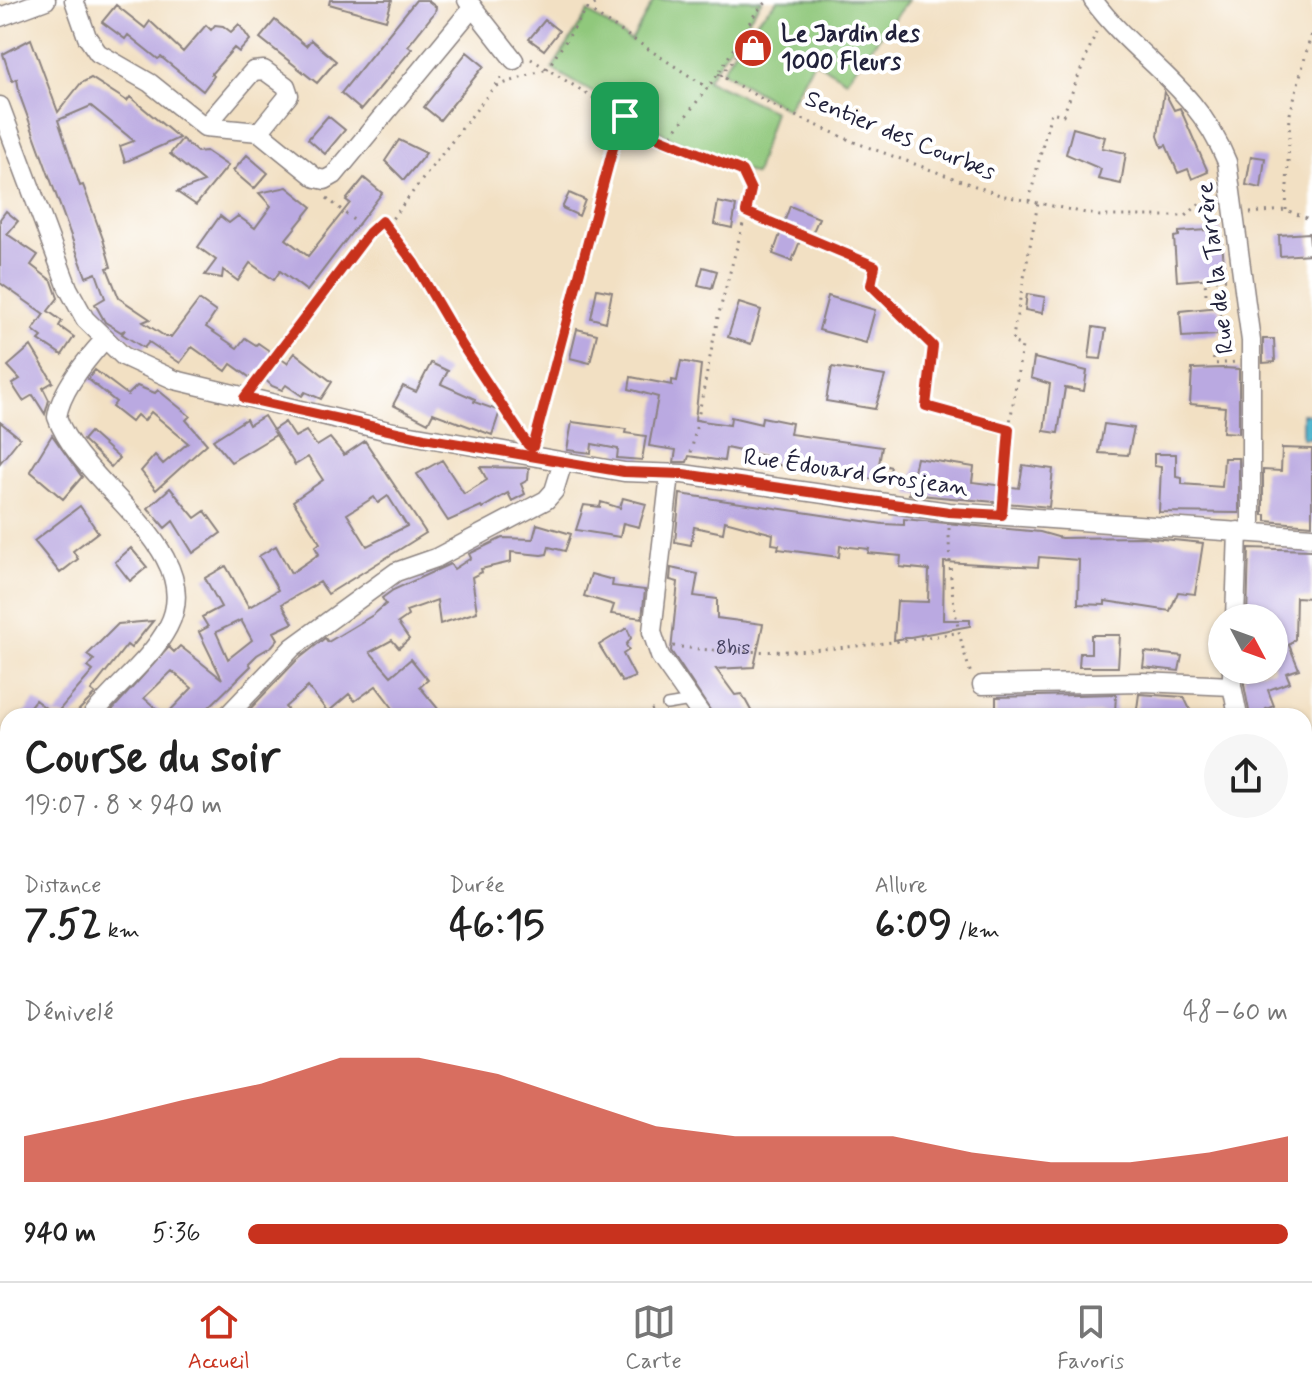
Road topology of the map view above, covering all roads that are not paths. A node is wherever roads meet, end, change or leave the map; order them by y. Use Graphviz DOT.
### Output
graph roads {
  1 [pos="46,0"];
  2 [pos="74,0"];
  3 [pos="1093,0"];
  4 [pos="470,4"];
  5 [pos="0,17"];
  6 [pos="514,60"];
  7 [pos="0,106"];
  8 [pos="205,127"];
  9 [pos="259,132"];
  10 [pos="8,147"];
  11 [pos="104,340"];
  12 [pos="563,462"];
  13 [pos="679,474"];
  14 [pos="1245,531"];
  15 [pos="1312,537"];
  16 [pos="1237,604"];
  17 [pos="1208,679"];
  18 [pos="1233,684"];
  19 [pos="982,685"];
  20 [pos="667,705"];
  21 [pos="99,708"];
  22 [pos="235,708"];
  23 [pos="690,708"];
  24 [pos="696,708"];
  25 [pos="1237,708"];
  1 -- 5 [label="street"];
  2 -- 8 [label="street"];
  3 -- 14 [label="street, Rue de la Tarrère"];
  4 -- 6 [label="street"];
  4 -- 9 [label="street"];
  7 -- 10 [label="street, Rue Édouard Grosjean"];
  8 -- 9 [label="street"];
  8 -- 9 [label="street"];
  10 -- 11 [label="street, Rue Édouard Grosjean"];
  11 -- 12 [label="street, Rue Édouard Grosjean"];
  11 -- 21 [label="street"];
  12 -- 13 [label="street, Rue Édouard Grosjean"];
  12 -- 22 [label="street"];
  13 -- 14 [label="street, Rue Édouard Grosjean"];
  13 -- 24 [label="street"];
  14 -- 15 [label="street, Rue Édouard Grosjean"];
  14 -- 16 [label="street, Rue de la Tarrère"];
  17 -- 19 [label="street"];
  18 -- 25 [label="street"];
  20 -- 23 [label="lane"];
}
